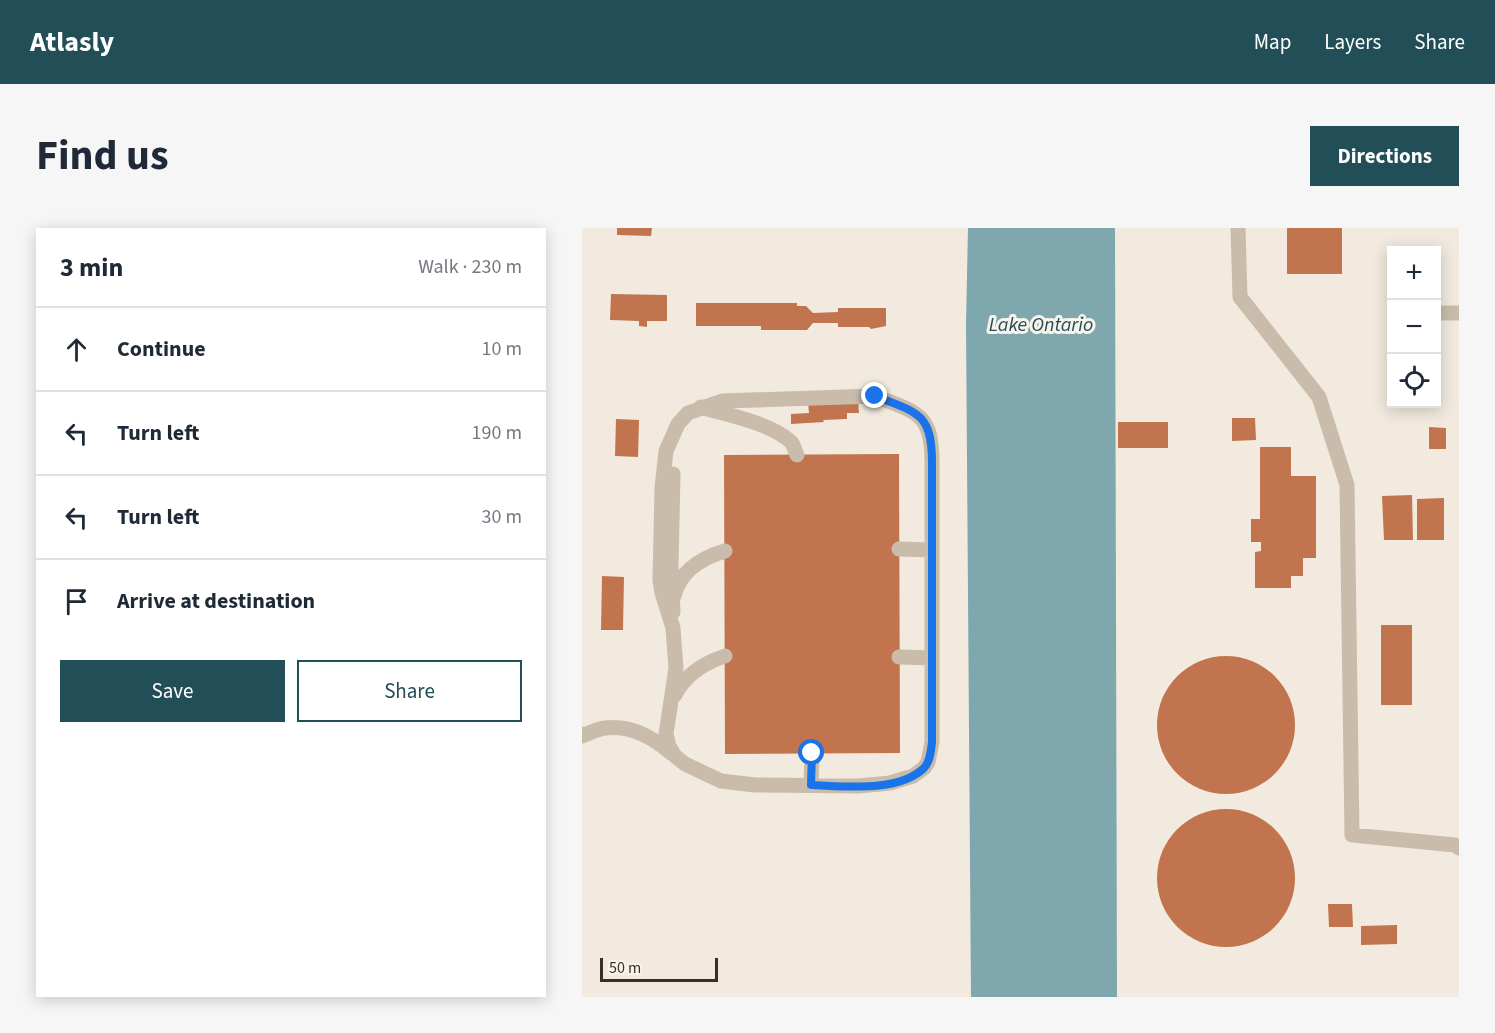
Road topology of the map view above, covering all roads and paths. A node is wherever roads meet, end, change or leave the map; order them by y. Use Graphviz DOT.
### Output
graph roads {
  1 [pos="1238,228"];
  2 [pos="1459,313"];
  3 [pos="1441,314"];
  4 [pos="700,407"];
  5 [pos="678,424"];
  6 [pos="797,455"];
  7 [pos="899,549"];
  8 [pos="932,550"];
  9 [pos="725,551"];
  10 [pos="673,603"];
  11 [pos="675,654"];
  12 [pos="725,656"];
  13 [pos="899,657"];
  14 [pos="932,658"];
  15 [pos="669,711"];
  16 [pos="582,735"];
  17 [pos="812,753"];
  18 [pos="680,760"];
  19 [pos="811,785"];
  20 [pos="1459,848"];
  1 -- 20 [label="lane"];
  2 -- 3 [label="lane"];
  4 -- 5 [label="lane"];
  4 -- 6 [label="lane"];
  4 -- 8 [label="lane"];
  5 -- 10 [label="lane"];
  5 -- 11 [label="lane"];
  7 -- 8 [label="lane"];
  8 -- 14 [label="lane"];
  9 -- 10 [label="lane"];
  10 -- 11 [label="lane"];
  11 -- 15 [label="lane"];
  12 -- 15 [label="lane"];
  13 -- 14 [label="lane"];
  14 -- 19 [label="lane"];
  15 -- 18 [label="lane"];
  16 -- 18 [label="lane"];
  17 -- 19 [label="lane"];
  18 -- 19 [label="lane"];
}
